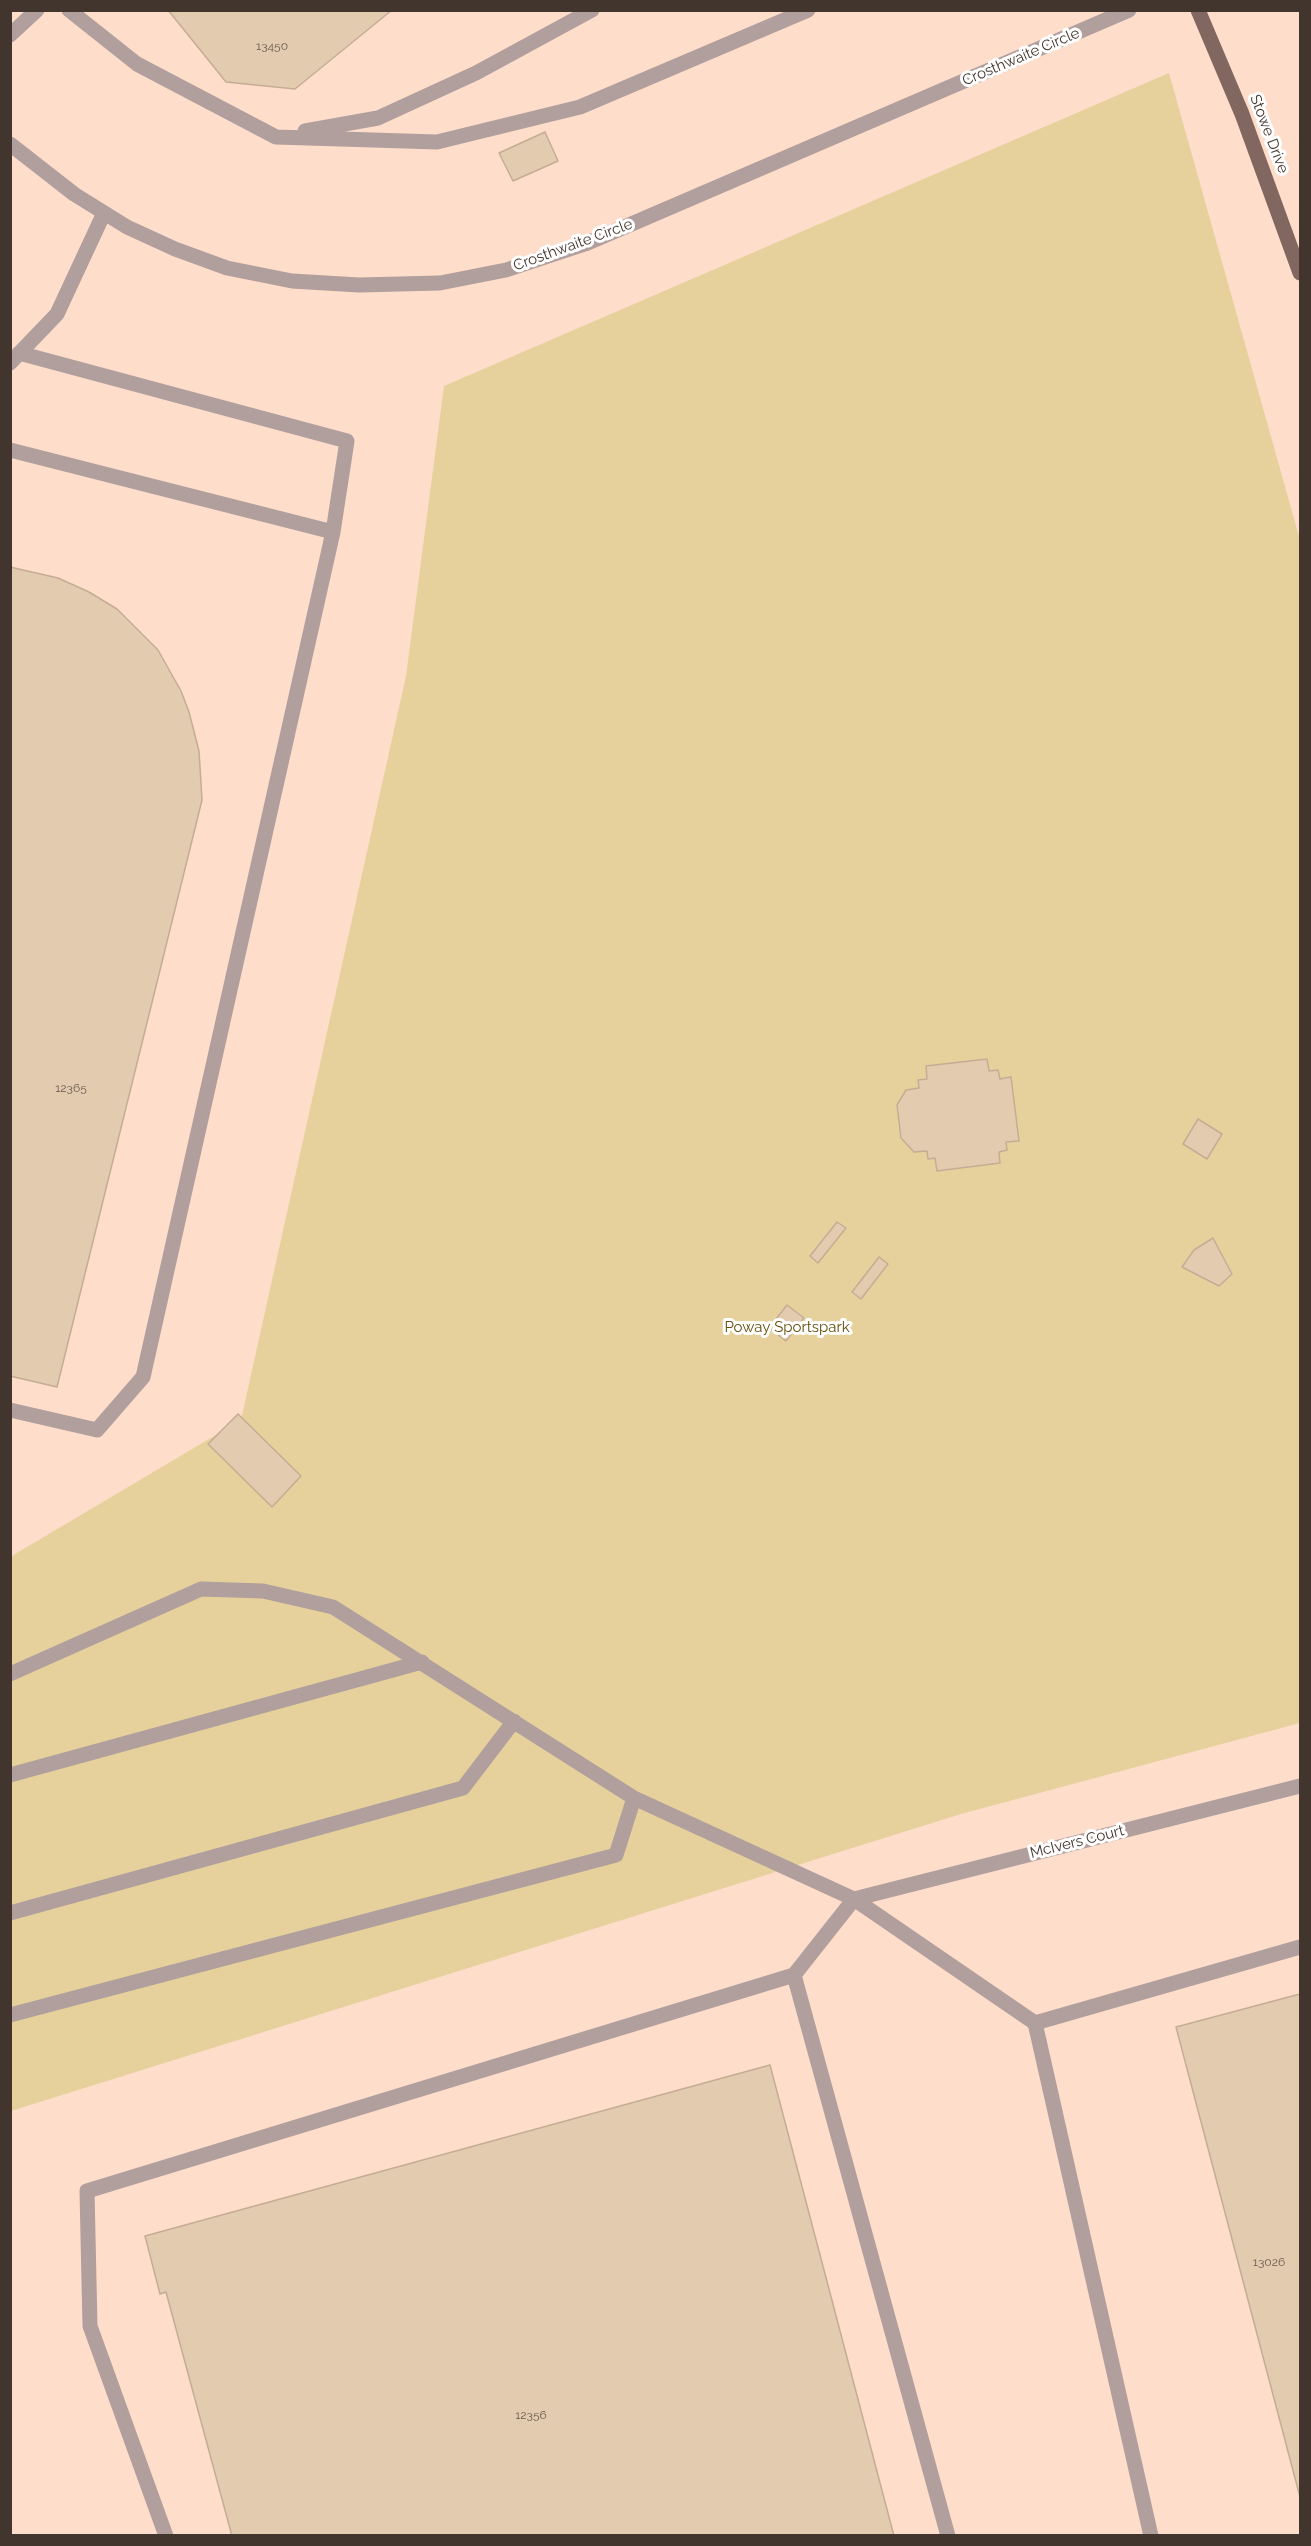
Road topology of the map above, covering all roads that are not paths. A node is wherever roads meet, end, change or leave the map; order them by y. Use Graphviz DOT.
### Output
graph roads {
  1 [pos="37,10"];
  2 [pos="69,10"];
  3 [pos="592,10"];
  4 [pos="808,10"];
  5 [pos="1129,10"];
  6 [pos="1198,10"];
  7 [pos="10,35"];
  8 [pos="276,137"];
  9 [pos="10,144"];
  10 [pos="104,213"];
  11 [pos="1300,273"];
  12 [pos="15,358"];
  13 [pos="10,450"];
  14 [pos="333,532"];
  15 [pos="10,1410"];
  16 [pos="422,1662"];
  17 [pos="10,1674"];
  18 [pos="514,1721"];
  19 [pos="10,1775"];
  20 [pos="1300,1786"];
  21 [pos="634,1798"];
  22 [pos="854,1899"];
  23 [pos="10,1913"];
  24 [pos="1300,1947"];
  25 [pos="794,1975"];
  26 [pos="10,2015"];
  27 [pos="1035,2023"];
  28 [pos="166,2535"];
  29 [pos="948,2535"];
  30 [pos="1151,2535"];
  1 -- 7 [label="street"];
  2 -- 8 [label="street"];
  3 -- 8 [label="street"];
  4 -- 8 [label="street"];
  5 -- 10 [label="street, Crosthwaite Circle"];
  6 -- 11 [label="main road, Stowe Drive"];
  9 -- 10 [label="street, Crosthwaite Circle"];
  10 -- 12 [label="street"];
  12 -- 14 [label="street"];
  13 -- 14 [label="street"];
  14 -- 15 [label="street"];
  16 -- 17 [label="street"];
  16 -- 18 [label="street"];
  16 -- 19 [label="street"];
  18 -- 21 [label="street"];
  18 -- 23 [label="street"];
  20 -- 22 [label="street, McIvers Court"];
  21 -- 22 [label="street"];
  21 -- 26 [label="street"];
  22 -- 25 [label="street"];
  22 -- 27 [label="street"];
  24 -- 27 [label="street"];
  25 -- 28 [label="street"];
  25 -- 29 [label="street"];
  27 -- 30 [label="street"];
}
